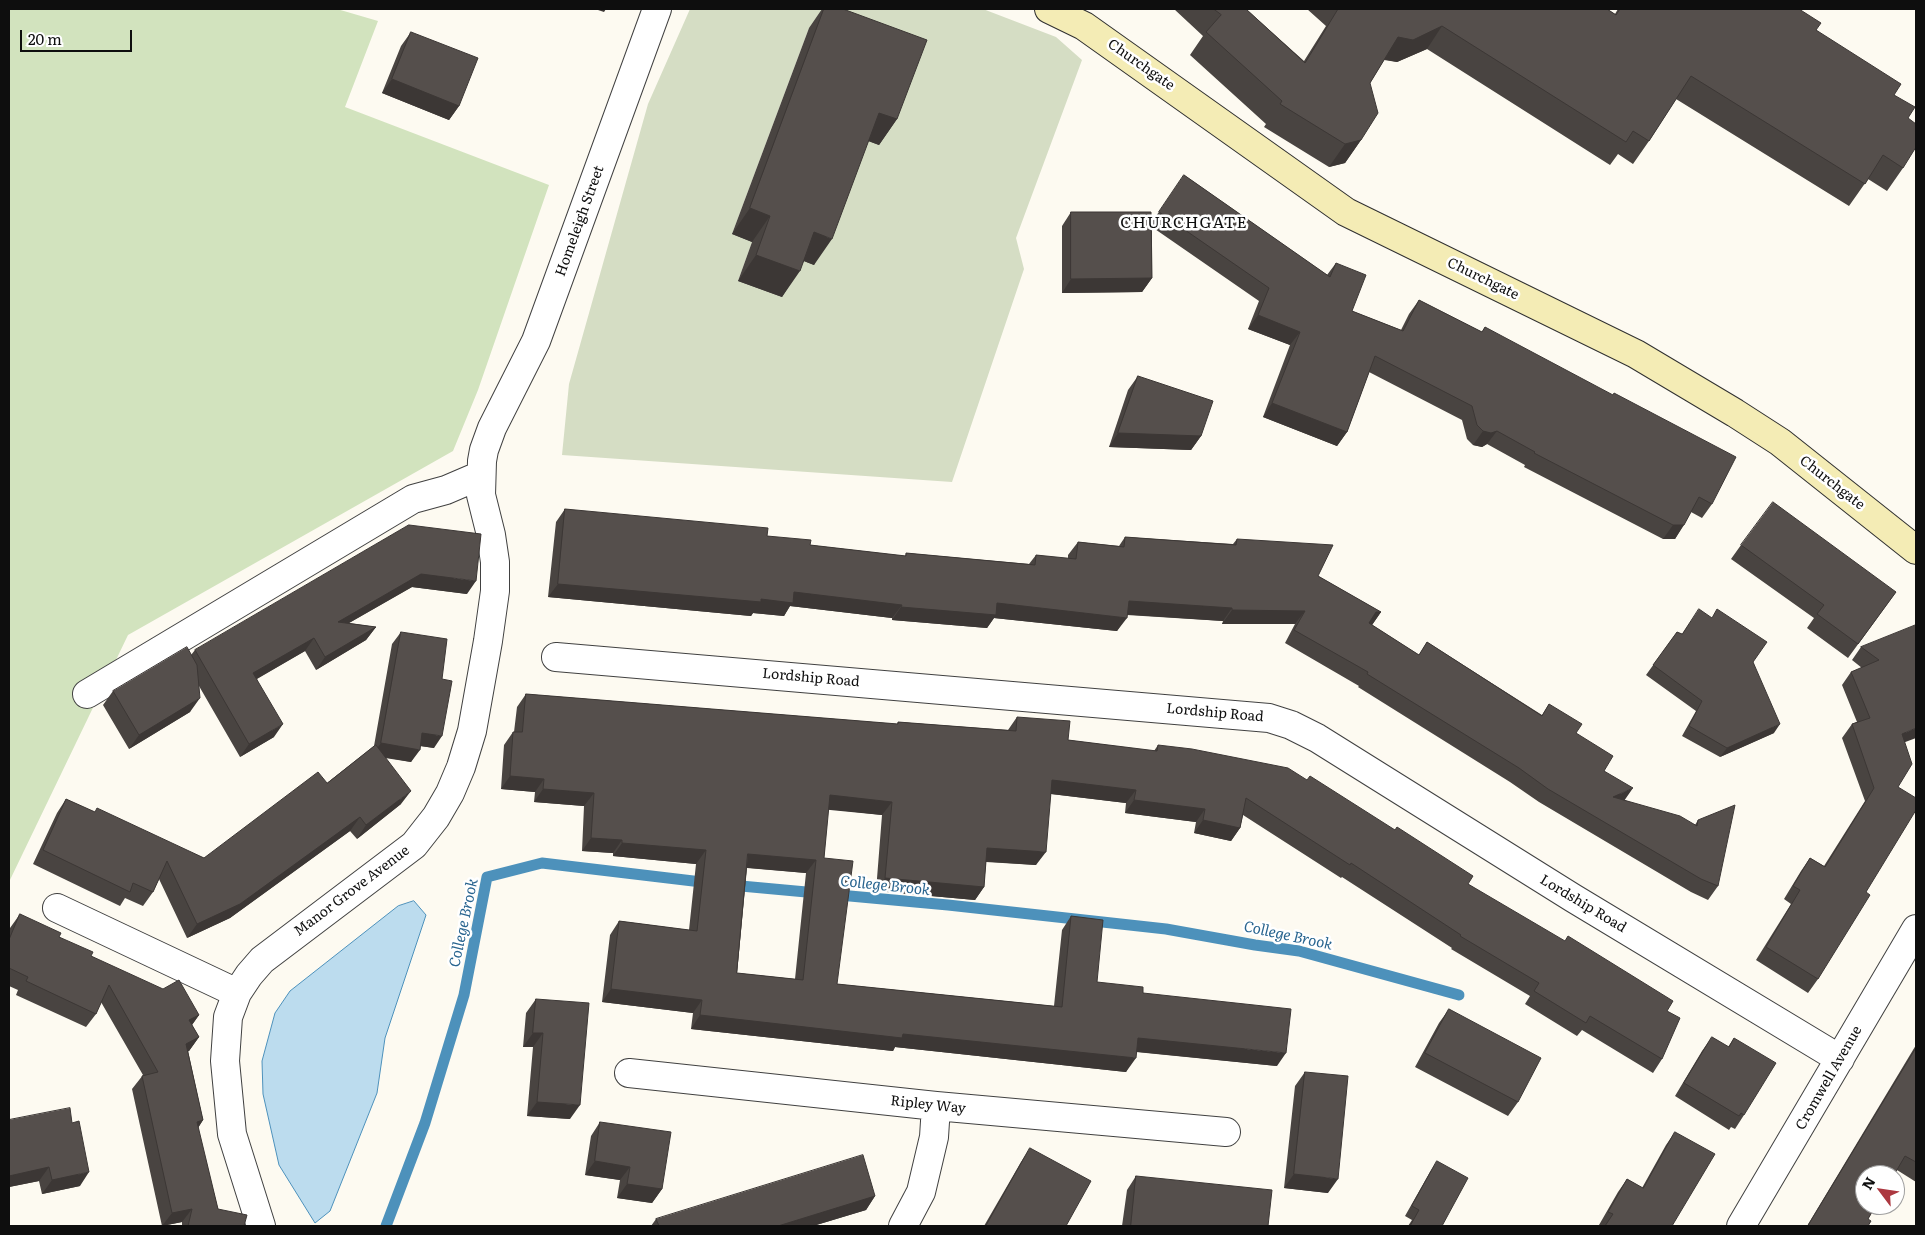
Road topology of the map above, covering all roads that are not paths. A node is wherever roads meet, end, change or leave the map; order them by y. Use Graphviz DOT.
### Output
graph roads {
  1 [pos="657,9"];
  2 [pos="1049,9"];
  3 [pos="492,428"];
  4 [pos="481,475"];
  5 [pos="1916,550"];
  6 [pos="556,657"];
  7 [pos="87,694"];
  8 [pos="57,908"];
  9 [pos="1916,929"];
  10 [pos="237,993"];
  11 [pos="1840,1059"];
  12 [pos="630,1073"];
  13 [pos="936,1106"];
  14 [pos="1226,1132"];
  15 [pos="261,1226"];
  16 [pos="903,1226"];
  17 [pos="1741,1226"];
  1 -- 3 [label="street, Homeleigh Street"];
  2 -- 5 [label="street, Churchgate"];
  3 -- 4 [label="street, Manor Grove Avenue"];
  4 -- 7 [label="street"];
  4 -- 10 [label="street, Manor Grove Avenue"];
  6 -- 11 [label="street, Lordship Road"];
  8 -- 10 [label="street"];
  9 -- 11 [label="street, Cromwell Avenue"];
  10 -- 15 [label="street, Manor Grove Avenue"];
  11 -- 17 [label="street, Cromwell Avenue"];
  12 -- 13 [label="street, Ripley Way"];
  13 -- 14 [label="street, Ripley Way"];
  13 -- 16 [label="street"];
}
